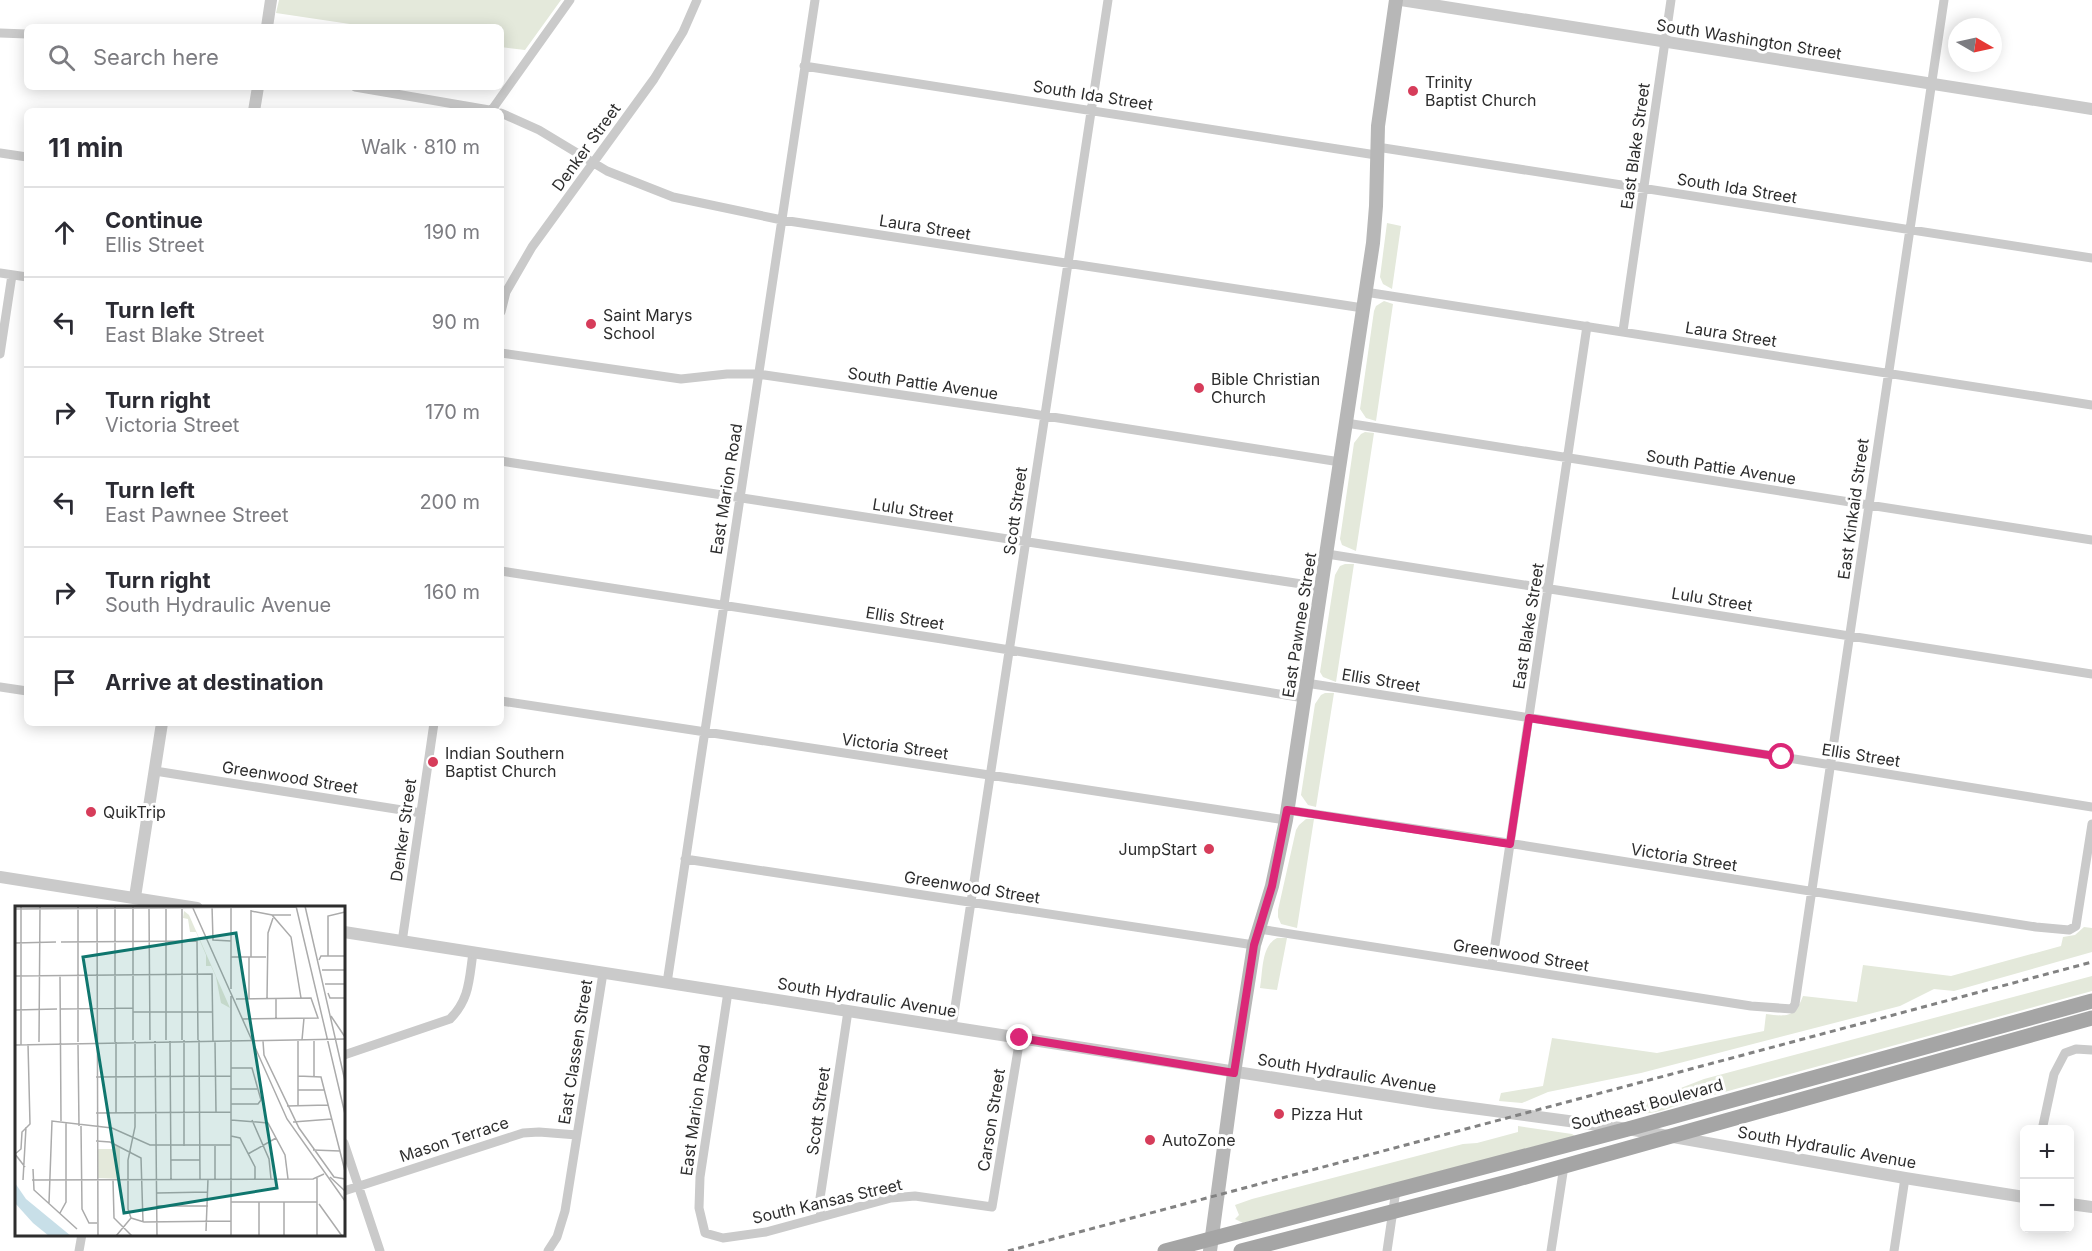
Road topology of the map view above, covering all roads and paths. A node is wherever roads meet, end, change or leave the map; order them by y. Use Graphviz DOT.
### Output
graph roads {
  1 [pos="271,0"];
  2 [pos="570,0"];
  3 [pos="697,0"];
  4 [pos="815,0"];
  5 [pos="1108,0"];
  6 [pos="1396,0"];
  7 [pos="1401,0"];
  8 [pos="1671,0"];
  9 [pos="1944,0"];
  10 [pos="267,24"];
  11 [pos="0,33"];
  12 [pos="24,34"];
  13 [pos="1665,42"];
  14 [pos="804,66"];
  15 [pos="1931,84"];
  16 [pos="258,90"];
  17 [pos="372,90"];
  18 [pos="254,108"];
  19 [pos="478,108"];
  20 [pos="497,108"];
  21 [pos="2092,109"];
  22 [pos="1090,110"];
  23 [pos="504,115"];
  24 [pos="1376,151"];
  25 [pos="0,153"];
  26 [pos="24,157"];
  27 [pos="594,163"];
  28 [pos="1644,189"];
  29 [pos="782,220"];
  30 [pos="1910,230"];
  31 [pos="2092,258"];
  32 [pos="1067,264"];
  33 [pos="0,273"];
  34 [pos="12,275"];
  35 [pos="24,277"];
  36 [pos="1365,292"];
  37 [pos="504,300"];
  38 [pos="1363,308"];
  39 [pos="1587,326"];
  40 [pos="1623,331"];
  41 [pos="504,353"];
  42 [pos="0,354"];
  43 [pos="758,374"];
  44 [pos="1888,374"];
  45 [pos="2092,405"];
  46 [pos="1044,416"];
  47 [pos="1346,423"];
  48 [pos="1568,458"];
  49 [pos="504,461"];
  50 [pos="1340,462"];
  51 [pos="740,498"];
  52 [pos="1869,505"];
  53 [pos="2092,540"];
  54 [pos="1026,543"];
  55 [pos="1327,554"];
  56 [pos="504,571"];
  57 [pos="1321,587"];
  58 [pos="1548,589"];
  59 [pos="723,606"];
  60 [pos="1850,636"];
  61 [pos="1010,650"];
  62 [pos="2092,674"];
  63 [pos="1306,683"];
  64 [pos="0,687"];
  65 [pos="24,691"];
  66 [pos="1304,698"];
  67 [pos="504,701"];
  68 [pos="1529,718"];
  69 [pos="162,726"];
  70 [pos="434,726"];
  71 [pos="704,733"];
  72 [pos="1831,765"];
  73 [pos="155,771"];
  74 [pos="991,776"];
  75 [pos="2092,807"];
  76 [pos="420,813"];
  77 [pos="1286,815"];
  78 [pos="2092,824"];
  79 [pos="1510,844"];
  80 [pos="685,859"];
  81 [pos="0,877"];
  82 [pos="1812,893"];
  83 [pos="135,902"];
  84 [pos="971,902"];
  85 [pos="176,906"];
  86 [pos="1258,929"];
  87 [pos="345,932"];
  88 [pos="402,942"];
  89 [pos="1254,945"];
  90 [pos="473,953"];
  91 [pos="1492,965"];
  92 [pos="603,973"];
  93 [pos="667,983"];
  94 [pos="728,992"];
  95 [pos="2092,1001"];
  96 [pos="1778,1009"];
  97 [pos="848,1011"];
  98 [pos="2092,1018"];
  99 [pos="951,1027"];
  100 [pos="1020,1038"];
  101 [pos="2092,1050"];
  102 [pos="345,1054"];
  103 [pos="1234,1073"];
  104 [pos="2043,1125"];
  105 [pos="1628,1129"];
  106 [pos="577,1135"];
  107 [pos="1670,1136"];
  108 [pos="345,1146"];
  109 [pos="1564,1166"];
  110 [pos="1905,1178"];
  111 [pos="359,1186"];
  112 [pos="1396,1190"];
  113 [pos="345,1191"];
  114 [pos="2020,1196"];
  115 [pos="2074,1205"];
  116 [pos="992,1207"];
  117 [pos="2092,1207"];
  118 [pos="1392,1213"];
  119 [pos="821,1216"];
  120 [pos="705,1233"];
  121 [pos="82,1236"];
  122 [pos="1210,1245"];
  123 [pos="1245,1250"];
  124 [pos="79,1251"];
  125 [pos="380,1251"];
  126 [pos="548,1251"];
  127 [pos="1165,1251"];
  128 [pos="1387,1251"];
  129 [pos="1551,1251"];
  130 [pos="1894,1251"];
  1 -- 10 [label="street"];
  2 -- 20 [label="street"];
  3 -- 27 [label="street, Denker Street"];
  4 -- 14 [label="street, East Marion Road"];
  5 -- 22 [label="street, Scott Street"];
  6 -- 24 [label="main road, East Pawnee Street"];
  7 -- 13 [label="street, South Washington Street"];
  8 -- 13 [label="street, East Blake Street"];
  9 -- 15 [label="street, East Kinkaid Street"];
  11 -- 12 [label="street"];
  13 -- 15 [label="street, South Washington Street"];
  13 -- 28 [label="street, East Blake Street"];
  14 -- 22 [label="street, South Ida Street"];
  14 -- 29 [label="street, East Marion Road"];
  15 -- 21 [label="street, South Washington Street"];
  15 -- 30 [label="street, East Kinkaid Street"];
  16 -- 18 [label="street"];
  17 -- 19 [label="street, Laura Street"];
  22 -- 24 [label="street, South Ida Street"];
  22 -- 32 [label="street, Scott Street"];
  23 -- 27 [label="street, Laura Street"];
  24 -- 28 [label="street, South Ida Street"];
  24 -- 36 [label="main road, East Pawnee Street"];
  25 -- 26 [label="street"];
  27 -- 29 [label="street, Laura Street"];
  27 -- 37 [label="street, Denker Street"];
  28 -- 30 [label="street, South Ida Street"];
  28 -- 40 [label="street, East Blake Street"];
  29 -- 32 [label="street, Laura Street"];
  29 -- 43 [label="street, East Marion Road"];
  30 -- 31 [label="street, South Ida Street"];
  30 -- 44 [label="street, East Kinkaid Street"];
  32 -- 38 [label="street, Laura Street"];
  32 -- 46 [label="street, Scott Street"];
  33 -- 34 [label="street"];
  34 -- 35 [label="street"];
  34 -- 42 [label="street"];
  36 -- 38 [label="main road, East Pawnee Street"];
  36 -- 39 [label="street, Laura Street"];
  38 -- 47 [label="main road, East Pawnee Street"];
  39 -- 40 [label="street, Laura Street"];
  39 -- 48 [label="street, East Blake Street"];
  40 -- 44 [label="street, Laura Street"];
  41 -- 43 [label="street, South Pattie Avenue"];
  43 -- 46 [label="street, South Pattie Avenue"];
  43 -- 51 [label="street, East Marion Road"];
  44 -- 45 [label="street, Laura Street"];
  44 -- 52 [label="street, East Kinkaid Street"];
  46 -- 50 [label="street, South Pattie Avenue"];
  46 -- 54 [label="street, Scott Street"];
  47 -- 48 [label="street, South Pattie Avenue"];
  47 -- 50 [label="main road, East Pawnee Street"];
  48 -- 52 [label="street, South Pattie Avenue"];
  48 -- 58 [label="street, East Blake Street"];
  49 -- 51 [label="street, Lulu Street"];
  50 -- 55 [label="main road, East Pawnee Street"];
  51 -- 54 [label="street, Lulu Street"];
  51 -- 59 [label="street, East Marion Road"];
  52 -- 53 [label="street, South Pattie Avenue"];
  52 -- 60 [label="street, East Kinkaid Street"];
  54 -- 57 [label="street, Lulu Street"];
  54 -- 61 [label="street, Scott Street"];
  55 -- 57 [label="main road, East Pawnee Street"];
  55 -- 58 [label="street, Lulu Street"];
  56 -- 59 [label="street, Ellis Street"];
  57 -- 63 [label="main road, East Pawnee Street"];
  58 -- 60 [label="street, Lulu Street"];
  58 -- 68 [label="street, East Blake Street"];
  59 -- 61 [label="street, Ellis Street"];
  59 -- 71 [label="street, East Marion Road"];
  60 -- 62 [label="street, Lulu Street"];
  60 -- 72 [label="street, East Kinkaid Street"];
  61 -- 66 [label="street, Ellis Street"];
  61 -- 74 [label="street, Scott Street"];
  63 -- 66 [label="main road, East Pawnee Street"];
  63 -- 68 [label="street, Ellis Street"];
  64 -- 65 [label="street"];
  66 -- 77 [label="main road, East Pawnee Street"];
  67 -- 71 [label="street, Victoria Street"];
  68 -- 72 [label="street, Ellis Street"];
  68 -- 79 [label="street, East Blake Street"];
  69 -- 73 [label="street"];
  70 -- 76 [label="street, Denker Street"];
  71 -- 74 [label="street, Victoria Street"];
  71 -- 80 [label="street, East Marion Road"];
  72 -- 75 [label="street, Ellis Street"];
  72 -- 82 [label="street, East Kinkaid Street"];
  73 -- 76 [label="street, Greenwood Street"];
  73 -- 83 [label="street"];
  74 -- 77 [label="street, Victoria Street"];
  74 -- 84 [label="street, Scott Street"];
  76 -- 88 [label="street, Denker Street"];
  77 -- 79 [label="street, Victoria Street"];
  77 -- 86 [label="main road, East Pawnee Street"];
  78 -- 82 [label="street, Victoria Street"];
  79 -- 82 [label="street, Victoria Street"];
  79 -- 91 [label="street, East Blake Street"];
  80 -- 84 [label="street, Greenwood Street"];
  80 -- 93 [label="street, East Marion Road"];
  81 -- 83 [label="street"];
  82 -- 96 [label="street, East Kinkaid Street"];
  83 -- 85 [label="street"];
  84 -- 89 [label="street, Greenwood Street"];
  84 -- 99 [label="street, Scott Street"];
  86 -- 89 [label="main road, East Pawnee Street"];
  86 -- 91 [label="street, Greenwood Street"];
  87 -- 88 [label="street, South Hydraulic Avenue"];
  88 -- 90 [label="street, South Hydraulic Avenue"];
  89 -- 103 [label="main road, East Pawnee Street"];
  90 -- 92 [label="street, South Hydraulic Avenue"];
  90 -- 102 [label="street"];
  91 -- 96 [label="street, Greenwood Street"];
  92 -- 93 [label="street, South Hydraulic Avenue"];
  92 -- 106 [label="street, East Classen Street"];
  93 -- 94 [label="street, South Hydraulic Avenue"];
  94 -- 97 [label="street, South Hydraulic Avenue"];
  94 -- 120 [label="street, East Marion Road"];
  95 -- 105 [label="main road, Southeast Boulevard"];
  97 -- 99 [label="street, South Hydraulic Avenue"];
  97 -- 119 [label="street, Scott Street"];
  98 -- 107 [label="main road"];
  99 -- 100 [label="street, South Hydraulic Avenue"];
  100 -- 103 [label="street, South Hydraulic Avenue"];
  100 -- 116 [label="street, Carson Street"];
  101 -- 104 [label="street"];
  103 -- 105 [label="street, South Hydraulic Avenue"];
  103 -- 122 [label="main road, East Pawnee Street"];
  105 -- 107 [label="street, South Hydraulic Avenue"];
  105 -- 112 [label="main road, Southeast Boulevard"];
  106 -- 111 [label="street, Mason Terrace"];
  106 -- 126 [label="street, East Classen Street"];
  107 -- 109 [label="main road"];
  107 -- 110 [label="street, South Hydraulic Avenue"];
  108 -- 111 [label="street"];
  109 -- 118 [label="main road"];
  109 -- 129 [label="street"];
  110 -- 114 [label="street, South Hydraulic Avenue"];
  110 -- 130 [label="street"];
  111 -- 113 [label="street, Mason Terrace"];
  111 -- 125 [label="street"];
  112 -- 118 [label="street"];
  112 -- 122 [label="main road, Southeast Boulevard"];
  115 -- 117 [label="street"];
  116 -- 119 [label="street, South Kansas Street"];
  118 -- 123 [label="main road"];
  118 -- 128 [label="street"];
  119 -- 120 [label="street, South Kansas Street"];
  121 -- 124 [label="street"];
  122 -- 127 [label="main road, Southeast Boulevard"];
}
